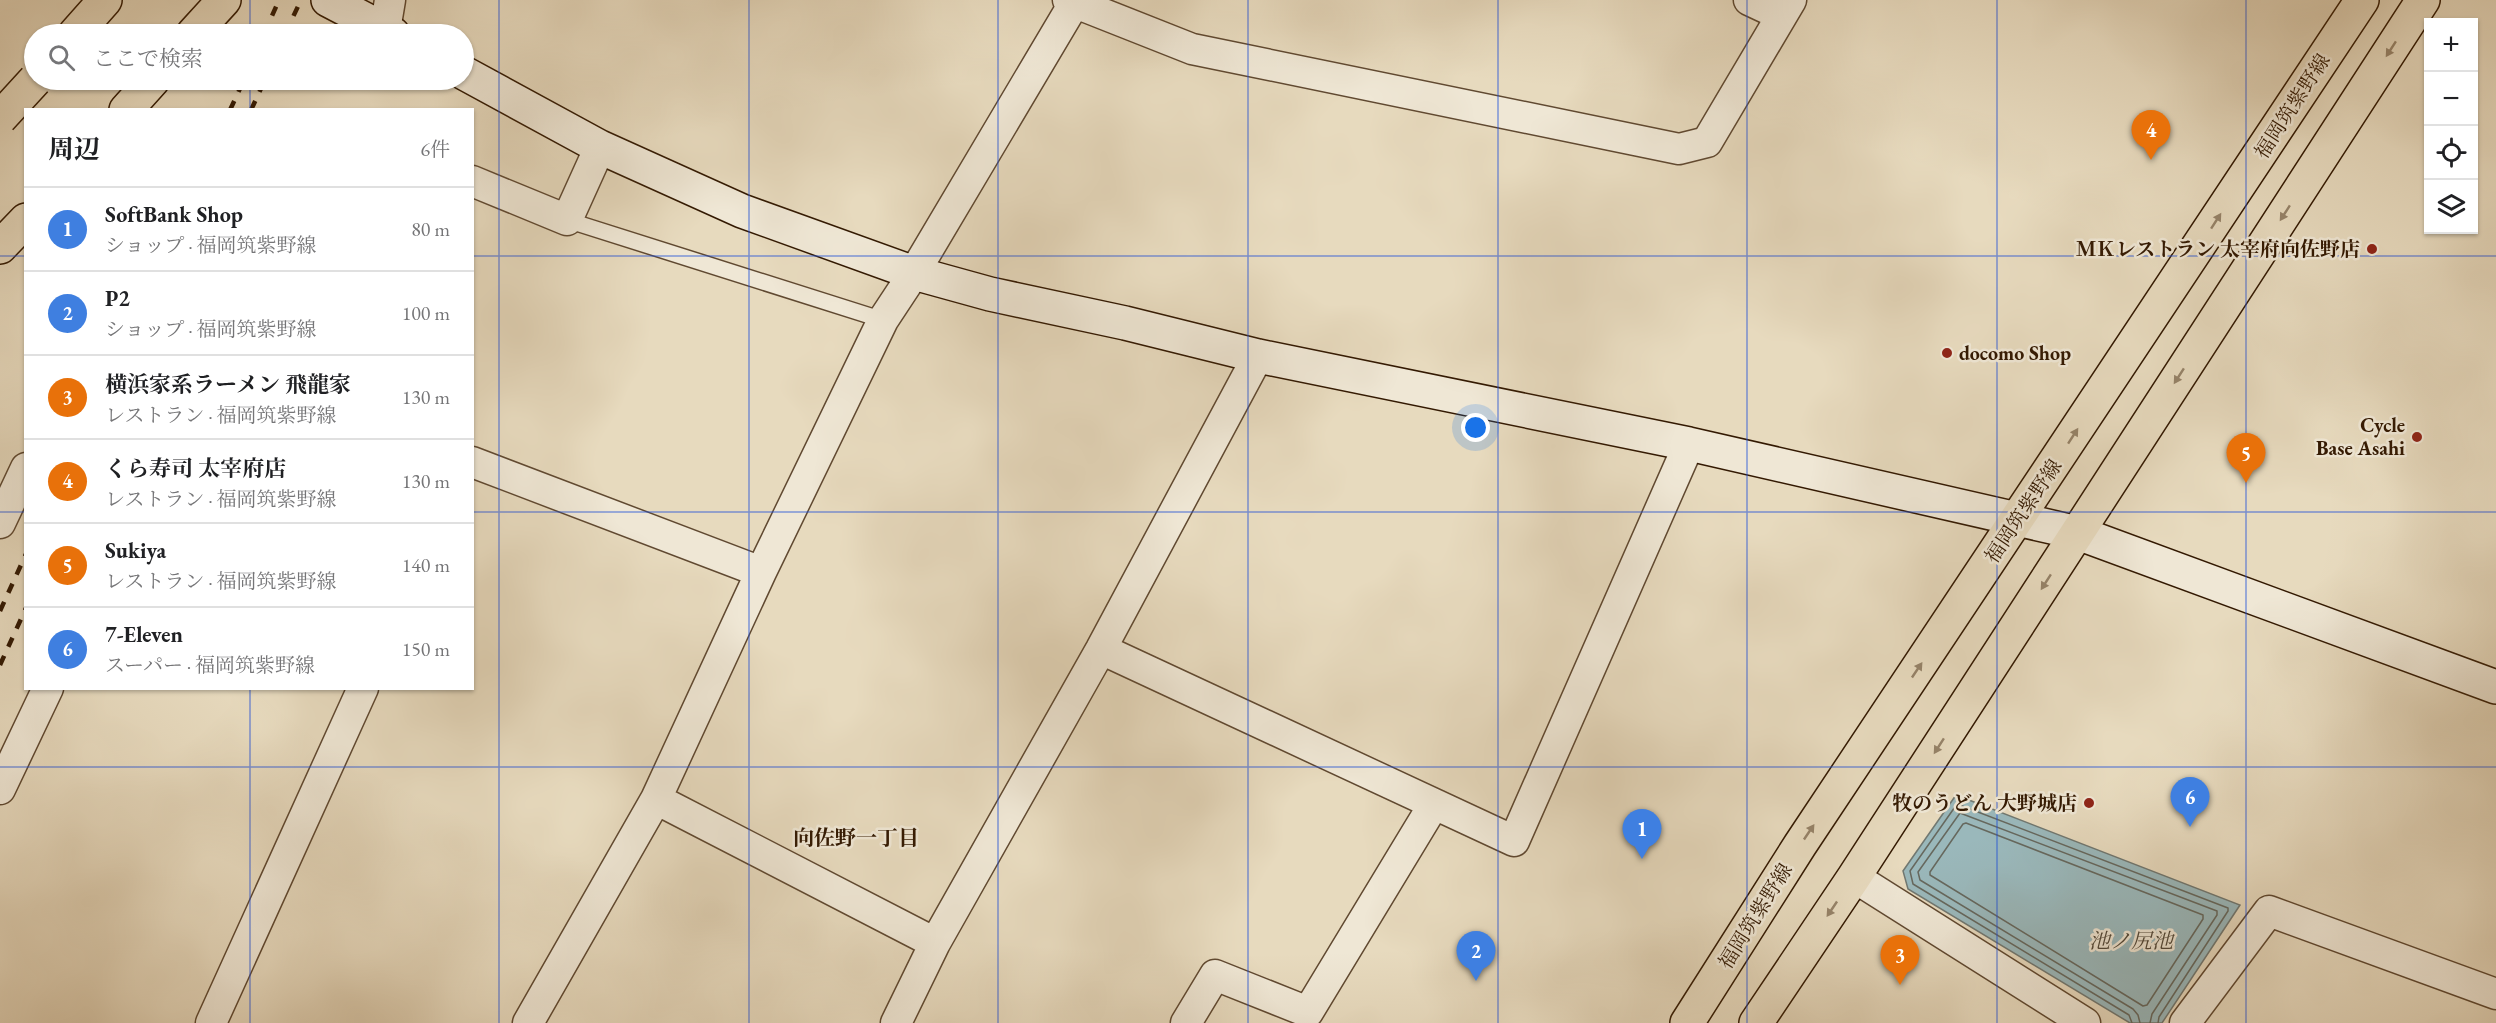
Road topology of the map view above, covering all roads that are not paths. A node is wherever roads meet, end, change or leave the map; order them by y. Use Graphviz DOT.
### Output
graph roads {
  1 [pos="105,0"];
  2 [pos="224,0"];
  3 [pos="328,0"];
  4 [pos="1749,0"];
  5 [pos="2362,0"];
  6 [pos="2423,0"];
  7 [pos="1073,1"];
  8 [pos="1786,7"];
  9 [pos="390,22"];
  10 [pos="84,24"];
  11 [pos="203,24"];
  12 [pos="474,78"];
  13 [pos="25,90"];
  14 [pos="144,90"];
  15 [pos="0,102"];
  16 [pos="128,108"];
  17 [pos="24,112"];
  18 [pos="0,118"];
  19 [pos="600,147"];
  20 [pos="474,182"];
  21 [pos="567,220"];
  22 [pos="24,222"];
  23 [pos="0,247"];
  24 [pos="914,273"];
  25 [pos="883,320"];
  26 [pos="1258,356"];
  27 [pos="1689,444"];
  28 [pos="474,463"];
  29 [pos="24,472"];
  30 [pos="2018,520"];
  31 [pos="0,523"];
  32 [pos="2078,533"];
  33 [pos="761,572"];
  34 [pos="1101,650"];
  35 [pos="2496,687"];
  36 [pos="47,690"];
  37 [pos="362,690"];
  38 [pos="0,789"];
  39 [pos="656,799"];
  40 [pos="1434,804"];
  41 [pos="1854,877"];
  42 [pos="935,943"];
  43 [pos="2496,994"];
  44 [pos="211,1023"];
  45 [pos="528,1023"];
  46 [pos="896,1023"];
  47 [pos="1186,1023"];
  48 [pos="1687,1023"];
  49 [pos="1756,1023"];
  50 [pos="2085,1023"];
  51 [pos="2185,1023"];
  1 -- 10 [label="main road"];
  2 -- 11 [label="main road"];
  3 -- 9 [label="street"];
  4 -- 8 [label="street"];
  30 -- 5 [label="main road, 福岡筑紫野線, one-way"];
  6 -- 32 [label="main road, one-way"];
  7 -- 8 [label="street"];
  7 -- 24 [label="street"];
  12 -- 19 [label="street"];
  13 -- 18 [label="main road, bridge"];
  14 -- 16 [label="main road"];
  15 -- 17 [label="street"];
  19 -- 21 [label="street"];
  19 -- 24 [label="street"];
  20 -- 21 [label="street"];
  21 -- 25 [label="lane"];
  22 -- 23 [label="main road"];
  24 -- 25 [label="street"];
  24 -- 26 [label="street"];
  25 -- 33 [label="street"];
  26 -- 27 [label="street"];
  26 -- 34 [label="street"];
  27 -- 30 [label="street"];
  27 -- 40 [label="street"];
  28 -- 33 [label="street"];
  29 -- 31 [label="street"];
  30 -- 32 [label="street"];
  48 -- 30 [label="main road, 福岡筑紫野線, one-way"];
  32 -- 35 [label="street"];
  32 -- 41 [label="main road, one-way"];
  33 -- 39 [label="street"];
  34 -- 40 [label="street"];
  34 -- 42 [label="street"];
  36 -- 38 [label="street"];
  37 -- 44 [label="street"];
  39 -- 42 [label="street"];
  39 -- 45 [label="street"];
  40 -- 47 [label="street"];
  41 -- 49 [label="main road, one-way"];
  41 -- 50 [label="street"];
  42 -- 46 [label="street"];
  43 -- 51 [label="street"];
}
